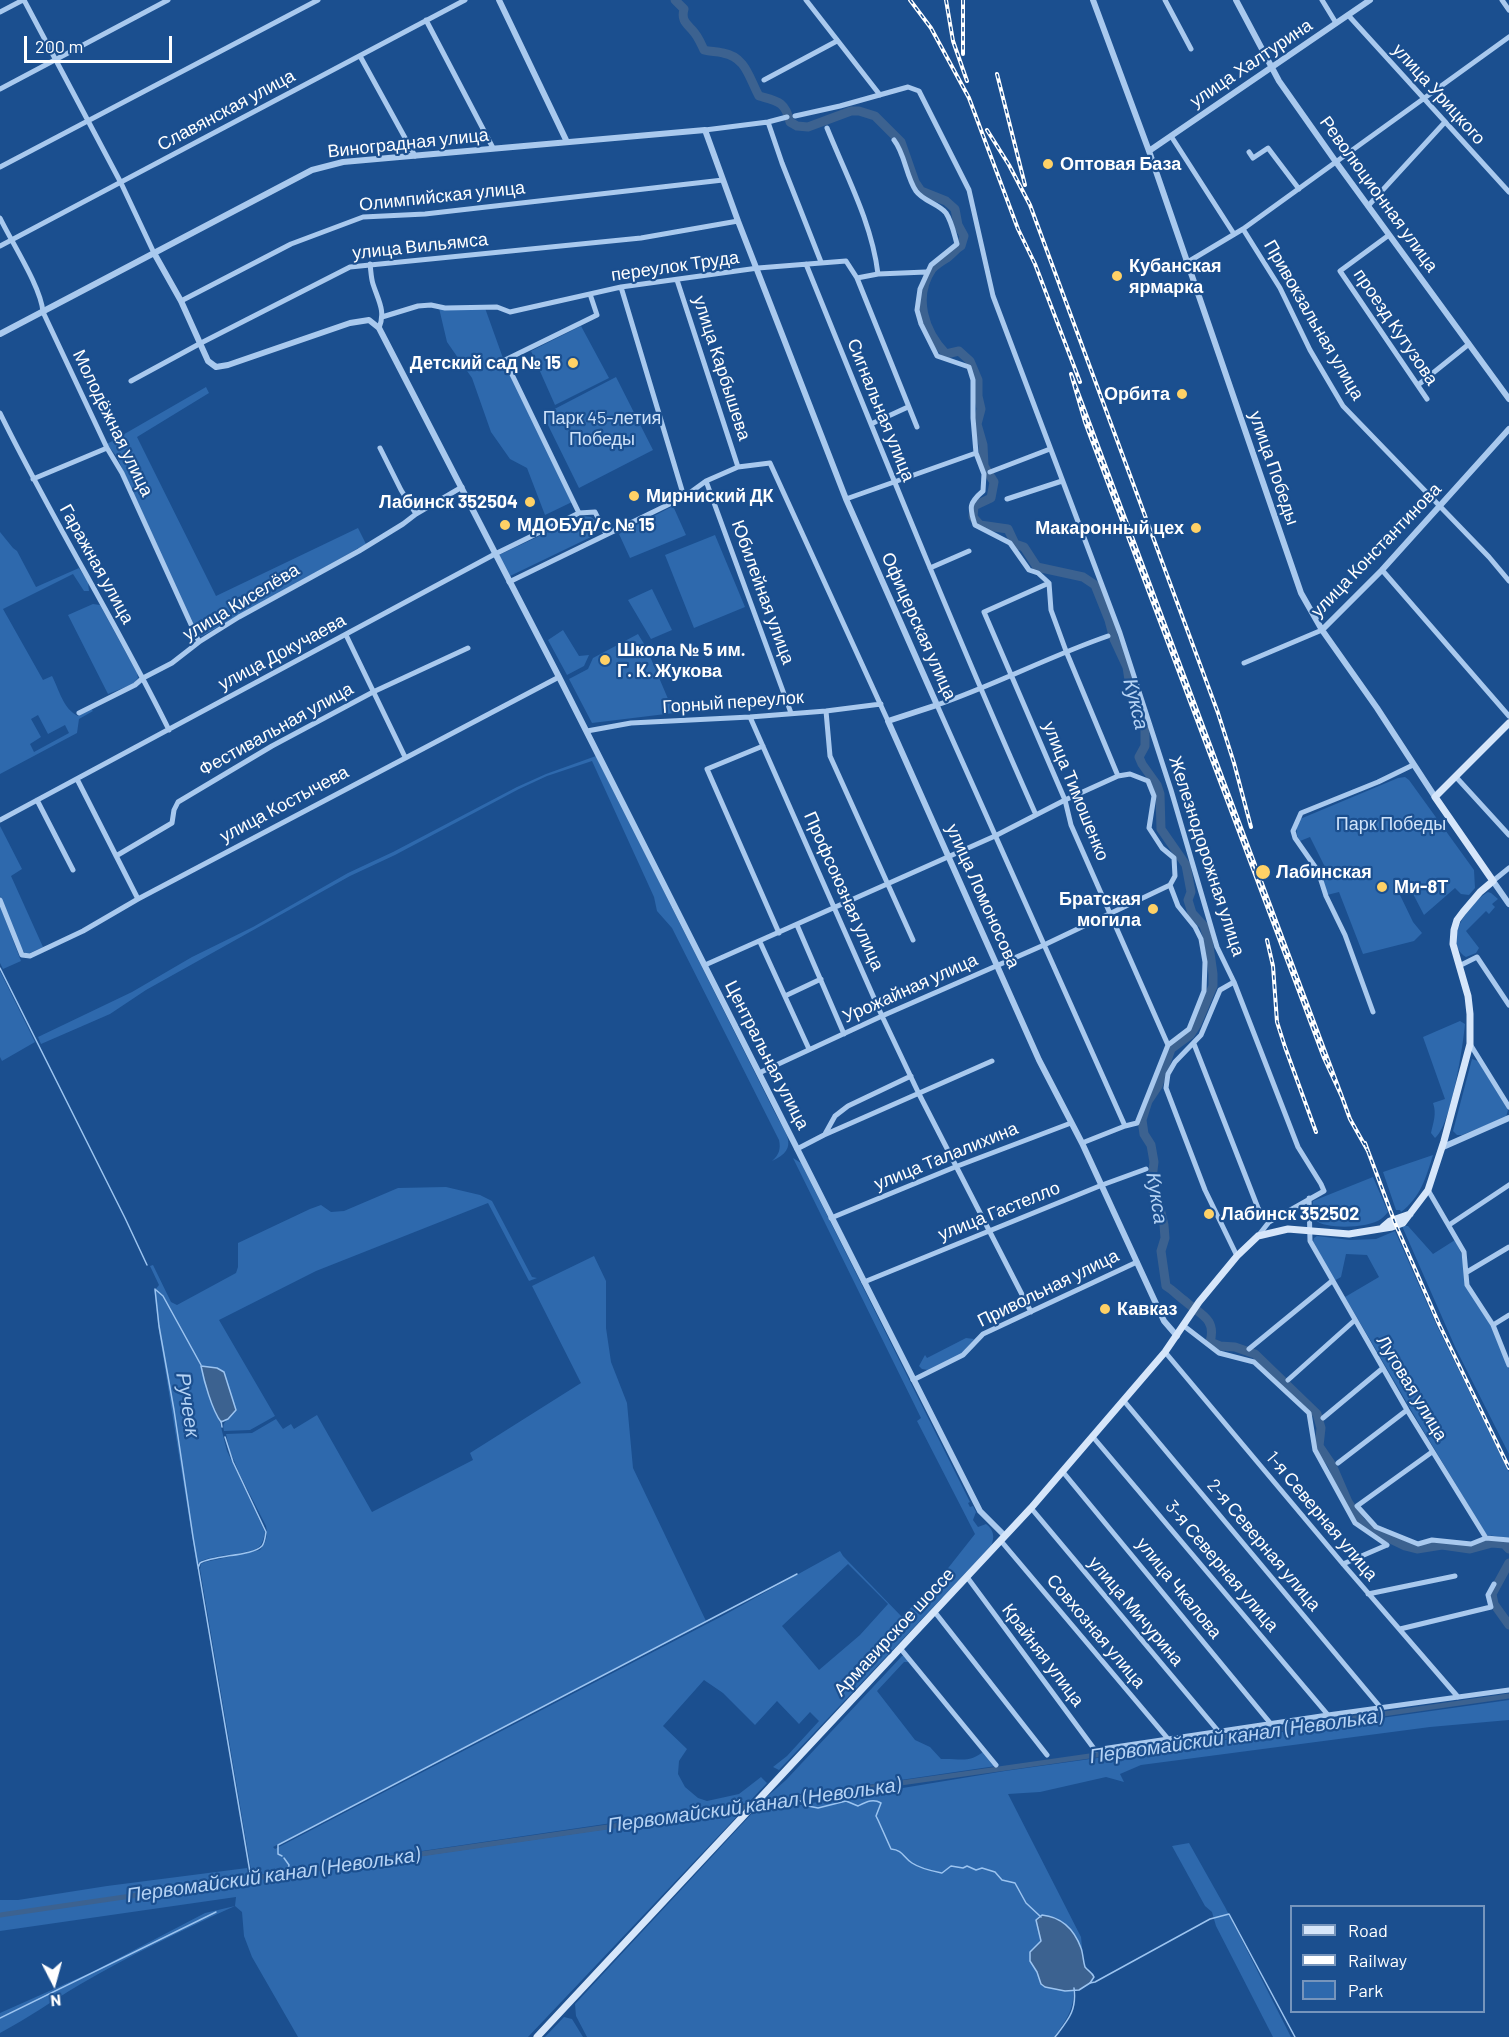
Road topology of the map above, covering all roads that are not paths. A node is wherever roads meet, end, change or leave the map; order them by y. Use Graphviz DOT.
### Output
graph roads {
  1 [pos="24,0"];
  2 [pos="168,0"];
  3 [pos="318,0"];
  4 [pos="465,0"];
  5 [pos="499,0"];
  6 [pos="806,0"];
  7 [pos="1093,0"];
  8 [pos="1165,0"];
  9 [pos="1236,0"];
  10 [pos="1322,0"];
  11 [pos="1370,0"];
  12 [pos="1502,0"];
  13 [pos="1509,10"];
  14 [pos="0,12"];
  15 [pos="1348,15"];
  16 [pos="426,21"];
  17 [pos="1336,23"];
  18 [pos="1509,37"];
  19 [pos="837,41"];
  20 [pos="1191,49"];
  21 [pos="360,56"];
  22 [pos="55,60"];
  23 [pos="1273,67"];
  24 [pos="764,80"];
  25 [pos="0,89"];
  26 [pos="880,95"];
  27 [pos="1423,99"];
  28 [pos="795,116"];
  29 [pos="787,117"];
  30 [pos="87,121"];
  31 [pos="768,122"];
  32 [pos="1444,122"];
  33 [pos="827,128"];
  34 [pos="705,130"];
  35 [pos="1171,136"];
  36 [pos="894,140"];
  37 [pos="567,142"];
  38 [pos="493,148"];
  39 [pos="1149,150"];
  40 [pos="1249,152"];
  41 [pos="415,156"];
  42 [pos="1336,162"];
  43 [pos="0,167"];
  44 [pos="723,180"];
  45 [pos="121,183"];
  46 [pos="1299,189"];
  47 [pos="1509,192"];
  48 [pos="1368,207"];
  49 [pos="0,218"];
  50 [pos="738,221"];
  51 [pos="1243,229"];
  52 [pos="1234,234"];
  53 [pos="1389,235"];
  54 [pos="11,240"];
  55 [pos="0,246"];
  56 [pos="154,253"];
  57 [pos="821,262"];
  58 [pos="1186,263"];
  59 [pos="370,264"];
  60 [pos="806,264"];
  61 [pos="758,268"];
  62 [pos="926,272"];
  63 [pos="878,274"];
  64 [pos="857,278"];
  65 [pos="677,280"];
  66 [pos="621,287"];
  67 [pos="590,294"];
  68 [pos="181,301"];
  69 [pos="43,312"];
  70 [pos="382,317"];
  71 [pos="379,328"];
  72 [pos="0,334"];
  73 [pos="201,343"];
  74 [pos="1469,344"];
  75 [pos="131,381"];
  76 [pos="1418,385"];
  77 [pos="1427,399"];
  78 [pos="1509,399"];
  79 [pos="908,407"];
  80 [pos="0,413"];
  81 [pos="871,424"];
  82 [pos="917,427"];
  83 [pos="1509,429"];
  84 [pos="107,447"];
  85 [pos="380,448"];
  86 [pos="1050,449"];
  87 [pos="976,453"];
  88 [pos="738,467"];
  89 [pos="990,472"];
  90 [pos="33,479"];
  91 [pos="706,481"];
  92 [pos="1062,481"];
  93 [pos="894,483"];
  94 [pos="462,487"];
  95 [pos="684,497"];
  96 [pos="846,499"];
  97 [pos="1007,499"];
  98 [pos="1440,506"];
  99 [pos="416,513"];
  100 [pos="579,513"];
  101 [pos="1078,524"];
  102 [pos="1045,533"];
  103 [pos="606,534"];
  104 [pos="969,551"];
  105 [pos="495,554"];
  106 [pos="930,568"];
  107 [pos="1382,570"];
  108 [pos="1509,581"];
  109 [pos="509,582"];
  110 [pos="1048,583"];
  111 [pos="1322,630"];
  112 [pos="346,635"];
  113 [pos="1108,636"];
  114 [pos="199,642"];
  115 [pos="468,648"];
  116 [pos="1065,651"];
  117 [pos="1244,663"];
  118 [pos="1012,675"];
  119 [pos="559,677"];
  120 [pos="143,678"];
  121 [pos="980,690"];
  122 [pos="374,692"];
  123 [pos="881,704"];
  124 [pos="937,705"];
  125 [pos="826,711"];
  126 [pos="79,713"];
  127 [pos="791,713"];
  128 [pos="1509,716"];
  129 [pos="750,717"];
  130 [pos="888,721"];
  131 [pos="1509,723"];
  132 [pos="169,730"];
  133 [pos="587,731"];
  134 [pos="763,746"];
  135 [pos="405,757"];
  136 [pos="1413,765"];
  137 [pos="1118,776"];
  138 [pos="1456,777"];
  139 [pos="76,779"];
  140 [pos="1435,797"];
  141 [pos="37,800"];
  142 [pos="1065,800"];
  143 [pos="1036,816"];
  144 [pos="0,820"];
  145 [pos="1509,835"];
  146 [pos="995,836"];
  147 [pos="116,856"];
  148 [pos="950,856"];
  149 [pos="1509,868"];
  150 [pos="73,870"];
  151 [pos="1493,881"];
  152 [pos="888,883"];
  153 [pos="1170,885"];
  154 [pos="138,899"];
  155 [pos="0,900"];
  156 [pos="1509,904"];
  157 [pos="835,907"];
  158 [pos="1110,912"];
  159 [pos="797,925"];
  160 [pos="778,933"];
  161 [pos="913,940"];
  162 [pos="760,942"];
  163 [pos="1044,945"];
  164 [pos="705,966"];
  165 [pos="997,966"];
  166 [pos="1459,966"];
  167 [pos="821,979"];
  168 [pos="1234,982"];
  169 [pos="785,996"];
  170 [pos="1509,1005"];
  171 [pos="1373,1012"];
  172 [pos="882,1016"];
  173 [pos="844,1034"];
  174 [pos="1194,1044"];
  175 [pos="1470,1044"];
  176 [pos="1168,1046"];
  177 [pos="809,1049"];
  178 [pos="992,1061"];
  179 [pos="759,1073"];
  180 [pos="911,1076"];
  181 [pos="919,1094"];
  182 [pos="1509,1107"];
  183 [pos="1509,1118"];
  184 [pos="1071,1123"];
  185 [pos="1125,1126"];
  186 [pos="824,1135"];
  187 [pos="1082,1143"];
  188 [pos="1443,1147"];
  189 [pos="797,1149"];
  190 [pos="955,1167"];
  191 [pos="1146,1169"];
  192 [pos="1102,1185"];
  193 [pos="1509,1185"];
  194 [pos="1428,1190"];
  195 [pos="1324,1191"];
  196 [pos="1309,1198"];
  197 [pos="831,1218"];
  198 [pos="1269,1222"];
  199 [pos="1449,1225"];
  200 [pos="1309,1229"];
  201 [pos="988,1231"];
  202 [pos="1258,1236"];
  203 [pos="1509,1247"];
  204 [pos="1237,1256"];
  205 [pos="1137,1262"];
  206 [pos="1467,1272"];
  207 [pos="1332,1281"];
  208 [pos="864,1282"];
  209 [pos="1031,1312"];
  210 [pos="1509,1315"];
  211 [pos="1355,1320"];
  212 [pos="1493,1325"];
  213 [pos="1184,1326"];
  214 [pos="1177,1336"];
  215 [pos="1249,1349"];
  216 [pos="1165,1352"];
  217 [pos="1509,1365"];
  218 [pos="1383,1368"];
  219 [pos="913,1380"];
  220 [pos="1288,1380"];
  221 [pos="1124,1401"];
  222 [pos="1407,1410"];
  223 [pos="1323,1418"];
  224 [pos="1093,1437"];
  225 [pos="1432,1452"];
  226 [pos="1338,1463"];
  227 [pos="1064,1472"];
  228 [pos="1031,1508"];
  229 [pos="1486,1538"];
  230 [pos="1003,1539"];
  231 [pos="1509,1540"];
  232 [pos="1343,1564"];
  233 [pos="1455,1576"];
  234 [pos="966,1577"];
  235 [pos="1494,1584"];
  236 [pos="1368,1594"];
  237 [pos="934,1611"];
  238 [pos="1400,1629"];
  239 [pos="900,1648"];
  240 [pos="1509,1690"];
  241 [pos="1458,1697"];
  242 [pos="1381,1708"];
  243 [pos="1328,1715"];
  244 [pos="1271,1724"];
  245 [pos="1219,1732"];
  246 [pos="1169,1740"];
  247 [pos="1047,1755"];
  248 [pos="996,1764"];
  249 [pos="537,2037"];
  1 -- 14 [label="street"];
  1 -- 22 [label="street"];
  2 -- 22 [label="street"];
  3 -- 30 [label="street"];
  4 -- 16 [label="street, Славянская улица"];
  5 -- 37 [label="street"];
  6 -- 19 [label="street"];
  7 -- 39 [label="street, улица Победы"];
  8 -- 20 [label="street"];
  9 -- 23 [label="street, Революционная улица"];
  10 -- 17 [label="street"];
  11 -- 15 [label="street, улица Халтурина"];
  12 -- 13 [label="street"];
  15 -- 17 [label="street, улица Халтурина"];
  15 -- 27 [label="street, улица Урицкого"];
  16 -- 21 [label="street, Славянская улица"];
  16 -- 38 [label="street"];
  17 -- 23 [label="street, улица Халтурина"];
  18 -- 27 [label="street"];
  19 -- 24 [label="street"];
  19 -- 26 [label="street"];
  21 -- 41 [label="street"];
  21 -- 45 [label="street, Славянская улица"];
  22 -- 25 [label="street"];
  22 -- 30 [label="street"];
  23 -- 35 [label="street, улица Халтурина"];
  23 -- 42 [label="street, Революционная улица"];
  26 -- 28 [label="street, Железнодорожная улица"];
  26 -- 86 [label="street, Железнодорожная улица"];
  27 -- 32 [label="street, улица Урицкого"];
  27 -- 42 [label="street"];
  29 -- 31 [label="street, Виноградная улица"];
  30 -- 43 [label="street"];
  30 -- 45 [label="street"];
  31 -- 34 [label="street, Виноградная улица"];
  31 -- 57 [label="street"];
  32 -- 47 [label="street, улица Урицкого"];
  32 -- 48 [label="street"];
  33 -- 63 [label="street"];
  34 -- 37 [label="street, Виноградная улица"];
  34 -- 44 [label="street, Офицерская улица"];
  35 -- 39 [label="street, улица Халтурина"];
  35 -- 52 [label="street"];
  36 -- 62 [label="street"];
  37 -- 38 [label="street, Виноградная улица"];
  38 -- 41 [label="street, Виноградная улица"];
  39 -- 58 [label="street, улица Победы"];
  40 -- 46 [label="street"];
  41 -- 56 [label="street, Виноградная улица"];
  42 -- 46 [label="street"];
  42 -- 48 [label="street, Революционная улица"];
  44 -- 50 [label="street, Офицерская улица"];
  44 -- 68 [label="street, Олимпийская улица"];
  45 -- 54 [label="street, Славянская улица"];
  45 -- 56 [label="street"];
  46 -- 51 [label="street"];
  48 -- 53 [label="street, Революционная улица"];
  49 -- 54 [label="street, Молодёжная улица"];
  50 -- 59 [label="street, улица Вильямса"];
  50 -- 61 [label="street, Офицерская улица"];
  51 -- 52 [label="street"];
  51 -- 98 [label="street, Привокзальная улица"];
  52 -- 58 [label="street"];
  53 -- 74 [label="street, Революционная улица"];
  53 -- 76 [label="street, проезд Кутузова"];
  54 -- 55 [label="street, Славянская улица"];
  54 -- 69 [label="street, Молодёжная улица"];
  56 -- 68 [label="street"];
  56 -- 69 [label="street, Виноградная улица"];
  57 -- 60 [label="street, переулок Труда"];
  57 -- 64 [label="street, переулок Труда"];
  58 -- 111 [label="street, улица Победы"];
  59 -- 70 [label="street"];
  59 -- 73 [label="street, улица Вильямса"];
  60 -- 61 [label="street, переулок Труда"];
  60 -- 81 [label="street, Сигнальная улица"];
  61 -- 65 [label="street, переулок Труда"];
  61 -- 96 [label="street, Офицерская улица"];
  62 -- 63 [label="street"];
  62 -- 87 [label="street"];
  63 -- 64 [label="street"];
  64 -- 79 [label="street"];
  65 -- 66 [label="street, переулок Труда"];
  65 -- 88 [label="street, улица Карбышева"];
  66 -- 67 [label="street, переулок Труда"];
  66 -- 95 [label="street"];
  67 -- 70 [label="street, переулок Труда"];
  67 -- 100 [label="street"];
  68 -- 73 [label="street"];
  69 -- 72 [label="street, Виноградная улица"];
  69 -- 84 [label="street, Молодёжная улица"];
  70 -- 71 [label="street"];
  71 -- 73 [label="street"];
  71 -- 94 [label="street, Центральная улица"];
  73 -- 75 [label="street, улица Вильямса"];
  74 -- 76 [label="street"];
  74 -- 78 [label="street, Революционная улица"];
  76 -- 77 [label="street, проезд Кутузова"];
  79 -- 81 [label="street"];
  79 -- 82 [label="street"];
  80 -- 90 [label="street, Гаражная улица"];
  81 -- 93 [label="street, Сигнальная улица"];
  83 -- 98 [label="street, улица Константинова"];
  84 -- 90 [label="street"];
  84 -- 114 [label="street, Молодёжная улица"];
  85 -- 99 [label="street"];
  86 -- 89 [label="street"];
  86 -- 92 [label="street, Железнодорожная улица"];
  87 -- 93 [label="street"];
  87 -- 110 [label="street"];
  88 -- 91 [label="street"];
  88 -- 123 [label="street, улица Ломоносова"];
  90 -- 120 [label="street, Гаражная улица"];
  91 -- 95 [label="street"];
  91 -- 127 [label="street, Юбилейная улица"];
  92 -- 97 [label="street"];
  92 -- 101 [label="street, Железнодорожная улица"];
  93 -- 96 [label="street"];
  93 -- 106 [label="street, Сигнальная улица"];
  94 -- 99 [label="street, улица Киселёва"];
  94 -- 105 [label="street, Центральная улица"];
  95 -- 103 [label="street"];
  96 -- 124 [label="street, Офицерская улица"];
  98 -- 107 [label="street, улица Константинова"];
  98 -- 108 [label="street, Привокзальная улица"];
  99 -- 114 [label="street, улица Киселёва"];
  100 -- 103 [label="street"];
  100 -- 105 [label="street, улица Докучаева"];
  101 -- 102 [label="street"];
  101 -- 168 [label="street, Железнодорожная улица"];
  103 -- 109 [label="street"];
  104 -- 106 [label="street"];
  105 -- 109 [label="street, Центральная улица"];
  105 -- 112 [label="street, улица Докучаева"];
  106 -- 121 [label="street, Сигнальная улица"];
  107 -- 111 [label="street, улица Константинова"];
  107 -- 128 [label="street"];
  109 -- 119 [label="street, Центральная улица"];
  110 -- 116 [label="street"];
  110 -- 118 [label="street, улица Тимошенко"];
  111 -- 117 [label="street, улица Константинова"];
  111 -- 136 [label="street, улица Победы"];
  112 -- 122 [label="street"];
  112 -- 132 [label="street, улица Докучаева"];
  113 -- 116 [label="street"];
  114 -- 120 [label="street, улица Киселёва"];
  115 -- 122 [label="street, Фестивальная улица"];
  116 -- 118 [label="street"];
  116 -- 137 [label="street"];
  118 -- 121 [label="street"];
  118 -- 142 [label="street, улица Тимошенко"];
  119 -- 133 [label="street, Центральная улица"];
  119 -- 135 [label="street, улица Костычева"];
  120 -- 126 [label="street, улица Киселёва"];
  120 -- 132 [label="street, Гаражная улица"];
  121 -- 124 [label="street"];
  121 -- 143 [label="street, Сигнальная улица"];
  122 -- 135 [label="street"];
  122 -- 147 [label="street, Фестивальная улица"];
  123 -- 125 [label="street, Горный переулок"];
  123 -- 130 [label="street, улица Ломоносова"];
  124 -- 130 [label="street"];
  124 -- 146 [label="street, Офицерская улица"];
  125 -- 127 [label="street, Горный переулок"];
  125 -- 152 [label="street"];
  127 -- 129 [label="street, Горный переулок"];
  129 -- 133 [label="street, Горный переулок"];
  129 -- 134 [label="street, Профсоюзная улица"];
  130 -- 148 [label="street, улица Ломоносова"];
  131 -- 138 [label="main road"];
  132 -- 139 [label="street, улица Докучаева"];
  133 -- 164 [label="street, Центральная улица"];
  134 -- 157 [label="street, Профсоюзная улица"];
  134 -- 160 [label="street"];
  135 -- 154 [label="street, улица Костычева"];
  136 -- 140 [label="street, улица Победы"];
  136 -- 171 [label="street"];
  137 -- 142 [label="street"];
  137 -- 153 [label="street, Железнодорожная улица"];
  138 -- 140 [label="main road"];
  138 -- 145 [label="street"];
  139 -- 141 [label="street, улица Докучаева"];
  139 -- 147 [label="street"];
  140 -- 151 [label="main road, улица Победы"];
  141 -- 144 [label="street, улица Докучаева"];
  141 -- 150 [label="street"];
  142 -- 143 [label="street"];
  142 -- 158 [label="street, улица Тимошенко"];
  143 -- 146 [label="street"];
  146 -- 148 [label="street"];
  146 -- 163 [label="street, Офицерская улица"];
  147 -- 154 [label="street"];
  148 -- 152 [label="street"];
  148 -- 165 [label="street, улица Ломоносова"];
  149 -- 151 [label="street"];
  151 -- 156 [label="street, улица Победы"];
  151 -- 166 [label="main road"];
  152 -- 157 [label="street"];
  152 -- 161 [label="street"];
  153 -- 158 [label="street, Урожайная улица"];
  153 -- 176 [label="street, Железнодорожная улица"];
  154 -- 155 [label="street, улица Костычева"];
  157 -- 159 [label="street"];
  157 -- 172 [label="street, Профсоюзная улица"];
  158 -- 163 [label="street, Урожайная улица"];
  158 -- 176 [label="street, улица Тимошенко"];
  159 -- 160 [label="street"];
  159 -- 167 [label="street"];
  160 -- 162 [label="street"];
  162 -- 164 [label="street"];
  162 -- 169 [label="street"];
  163 -- 165 [label="street, Урожайная улица"];
  163 -- 185 [label="street, Офицерская улица"];
  164 -- 179 [label="street, Центральная улица"];
  165 -- 172 [label="street, Урожайная улица"];
  165 -- 184 [label="street, улица Ломоносова"];
  166 -- 170 [label="street"];
  166 -- 175 [label="main road"];
  167 -- 169 [label="street"];
  167 -- 173 [label="street"];
  168 -- 174 [label="street"];
  168 -- 195 [label="street, Железнодорожная улица"];
  169 -- 177 [label="street"];
  172 -- 173 [label="street, Урожайная улица"];
  172 -- 180 [label="street, Профсоюзная улица"];
  173 -- 177 [label="street, Урожайная улица"];
  174 -- 198 [label="street"];
  174 -- 204 [label="street"];
  175 -- 182 [label="street"];
  175 -- 188 [label="main road"];
  176 -- 185 [label="street"];
  177 -- 179 [label="street, Урожайная улица"];
  178 -- 181 [label="street"];
  179 -- 189 [label="street, Центральная улица"];
  180 -- 181 [label="street, Профсоюзная улица"];
  180 -- 186 [label="street"];
  181 -- 186 [label="street"];
  181 -- 190 [label="street, Профсоюзная улица"];
  183 -- 188 [label="street"];
  184 -- 187 [label="street, улица Ломоносова"];
  184 -- 190 [label="street, улица Талалихина"];
  185 -- 187 [label="street"];
  186 -- 189 [label="street"];
  187 -- 192 [label="street, улица Ломоносова"];
  188 -- 194 [label="main road"];
  189 -- 197 [label="street, Центральная улица"];
  190 -- 197 [label="street, улица Талалихина"];
  190 -- 201 [label="street, Профсоюзная улица"];
  191 -- 192 [label="street, улица Гастелло"];
  192 -- 201 [label="street, улица Гастелло"];
  192 -- 205 [label="street, улица Ломоносова"];
  193 -- 199 [label="street"];
  194 -- 199 [label="street"];
  194 -- 200 [label="main road"];
  195 -- 196 [label="street, Армавирское шоссе"];
  196 -- 198 [label="street, Армавирское шоссе"];
  196 -- 200 [label="street, Луговая улица"];
  197 -- 208 [label="street, Центральная улица"];
  198 -- 202 [label="street, Армавирское шоссе"];
  199 -- 206 [label="street"];
  200 -- 202 [label="main road"];
  200 -- 207 [label="street, Луговая улица"];
  201 -- 208 [label="street, улица Гастелло"];
  201 -- 209 [label="street, Профсоюзная улица"];
  202 -- 204 [label="main road, Армавирское шоссе"];
  203 -- 206 [label="street"];
  204 -- 213 [label="main road, Армавирское шоссе"];
  205 -- 209 [label="street, Привольная улица"];
  205 -- 214 [label="street, улица Ломоносова"];
  206 -- 212 [label="street"];
  207 -- 211 [label="street, Луговая улица"];
  207 -- 215 [label="street"];
  208 -- 219 [label="street, Центральная улица"];
  209 -- 219 [label="street, Привольная улица"];
  210 -- 212 [label="street"];
  211 -- 218 [label="street, Луговая улица"];
  211 -- 220 [label="street"];
  212 -- 217 [label="street"];
  213 -- 214 [label="main road, Армавирское шоссе"];
  213 -- 232 [label="street"];
  214 -- 216 [label="main road, Армавирское шоссе"];
  216 -- 221 [label="main road, Армавирское шоссе"];
  216 -- 232 [label="street, 1-я Северная улица"];
  218 -- 222 [label="street, Луговая улица"];
  218 -- 223 [label="street"];
  219 -- 230 [label="street, Центральная улица"];
  221 -- 224 [label="main road, Армавирское шоссе"];
  221 -- 242 [label="street, 2-я Северная улица"];
  222 -- 225 [label="street, Луговая улица"];
  222 -- 226 [label="street"];
  224 -- 227 [label="main road, Армавирское шоссе"];
  224 -- 243 [label="street, 3-я Северная улица"];
  225 -- 229 [label="street, Луговая улица"];
  225 -- 229 [label="street"];
  227 -- 228 [label="main road, Армавирское шоссе"];
  227 -- 244 [label="street, улица Чкалова"];
  228 -- 230 [label="main road, Армавирское шоссе"];
  228 -- 245 [label="street, улица Мичурина"];
  229 -- 231 [label="street"];
  230 -- 234 [label="main road, Армавирское шоссе"];
  230 -- 246 [label="street, Совхозная улица"];
  232 -- 236 [label="street, 1-я Северная улица"];
  233 -- 236 [label="street"];
  234 -- 237 [label="main road, Армавирское шоссе"];
  234 -- 246 [label="street, Крайняя улица"];
  235 -- 238 [label="street"];
  236 -- 238 [label="street, 1-я Северная улица"];
  237 -- 239 [label="main road, Армавирское шоссе"];
  237 -- 247 [label="street"];
  238 -- 241 [label="street, 1-я Северная улица"];
  239 -- 248 [label="street"];
  239 -- 249 [label="main road, Армавирское шоссе"];
  240 -- 241 [label="street"];
  241 -- 242 [label="street"];
  242 -- 243 [label="street"];
  243 -- 244 [label="street"];
  244 -- 245 [label="street"];
  245 -- 246 [label="street"];
}
